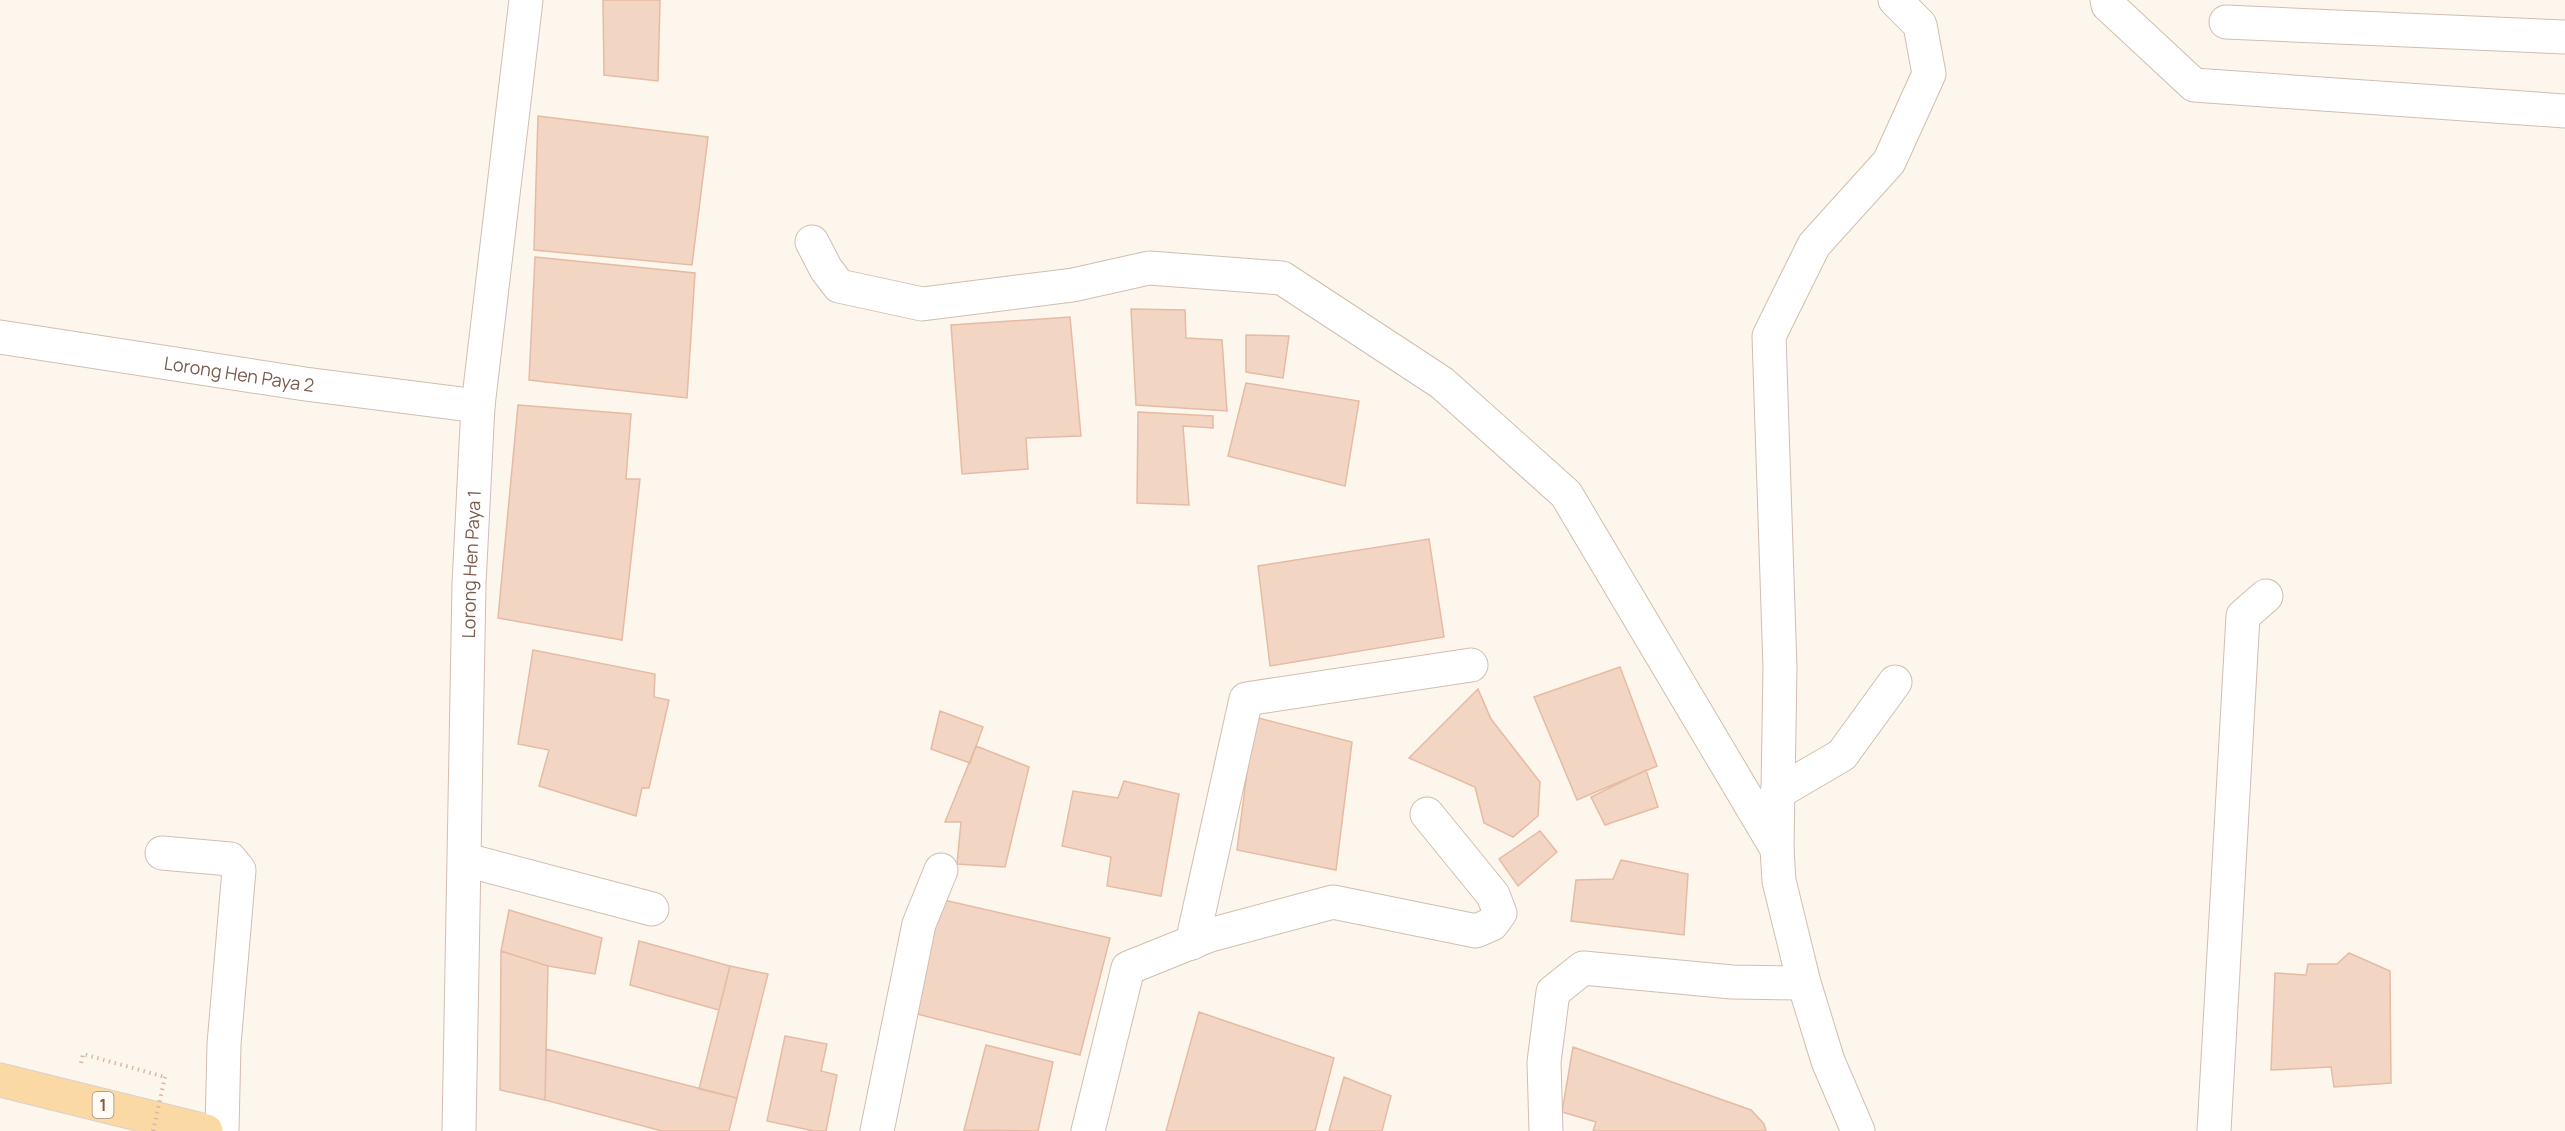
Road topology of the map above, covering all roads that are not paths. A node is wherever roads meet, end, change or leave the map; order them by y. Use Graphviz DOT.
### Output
graph roads {
  1 [pos="526,0"];
  2 [pos="1895,0"];
  3 [pos="2107,0"];
  4 [pos="2226,22"];
  5 [pos="2565,37"];
  6 [pos="2565,111"];
  7 [pos="812,242"];
  8 [pos="0,337"];
  9 [pos="478,406"];
  10 [pos="2266,596"];
  11 [pos="1471,665"];
  12 [pos="1895,682"];
  13 [pos="1777,793"];
  14 [pos="1427,814"];
  15 [pos="1777,849"];
  16 [pos="162,853"];
  17 [pos="465,860"];
  18 [pos="941,870"];
  19 [pos="652,909"];
  20 [pos="1192,943"];
  21 [pos="1804,983"];
  22 [pos="0,1080"];
  23 [pos="206,1131"];
  24 [pos="222,1131"];
  25 [pos="459,1131"];
  26 [pos="877,1131"];
  27 [pos="1088,1131"];
  28 [pos="1546,1131"];
  29 [pos="1858,1131"];
  30 [pos="2214,1131"];
  1 -- 9 [label="street, Lorong Hen Paya 1"];
  2 -- 13 [label="street"];
  3 -- 6 [label="street"];
  4 -- 5 [label="street"];
  7 -- 15 [label="street"];
  8 -- 9 [label="street, Lorong Hen Paya 2"];
  9 -- 17 [label="street, Lorong Hen Paya 1"];
  10 -- 30 [label="street"];
  11 -- 20 [label="street"];
  12 -- 13 [label="street"];
  13 -- 15 [label="street"];
  14 -- 20 [label="street"];
  15 -- 21 [label="street"];
  16 -- 24 [label="street"];
  17 -- 19 [label="street"];
  17 -- 25 [label="street, Lorong Hen Paya 1"];
  18 -- 26 [label="street"];
  20 -- 27 [label="street"];
  21 -- 28 [label="street"];
  21 -- 29 [label="street"];
  22 -- 23 [label="main road, 1"];
}
